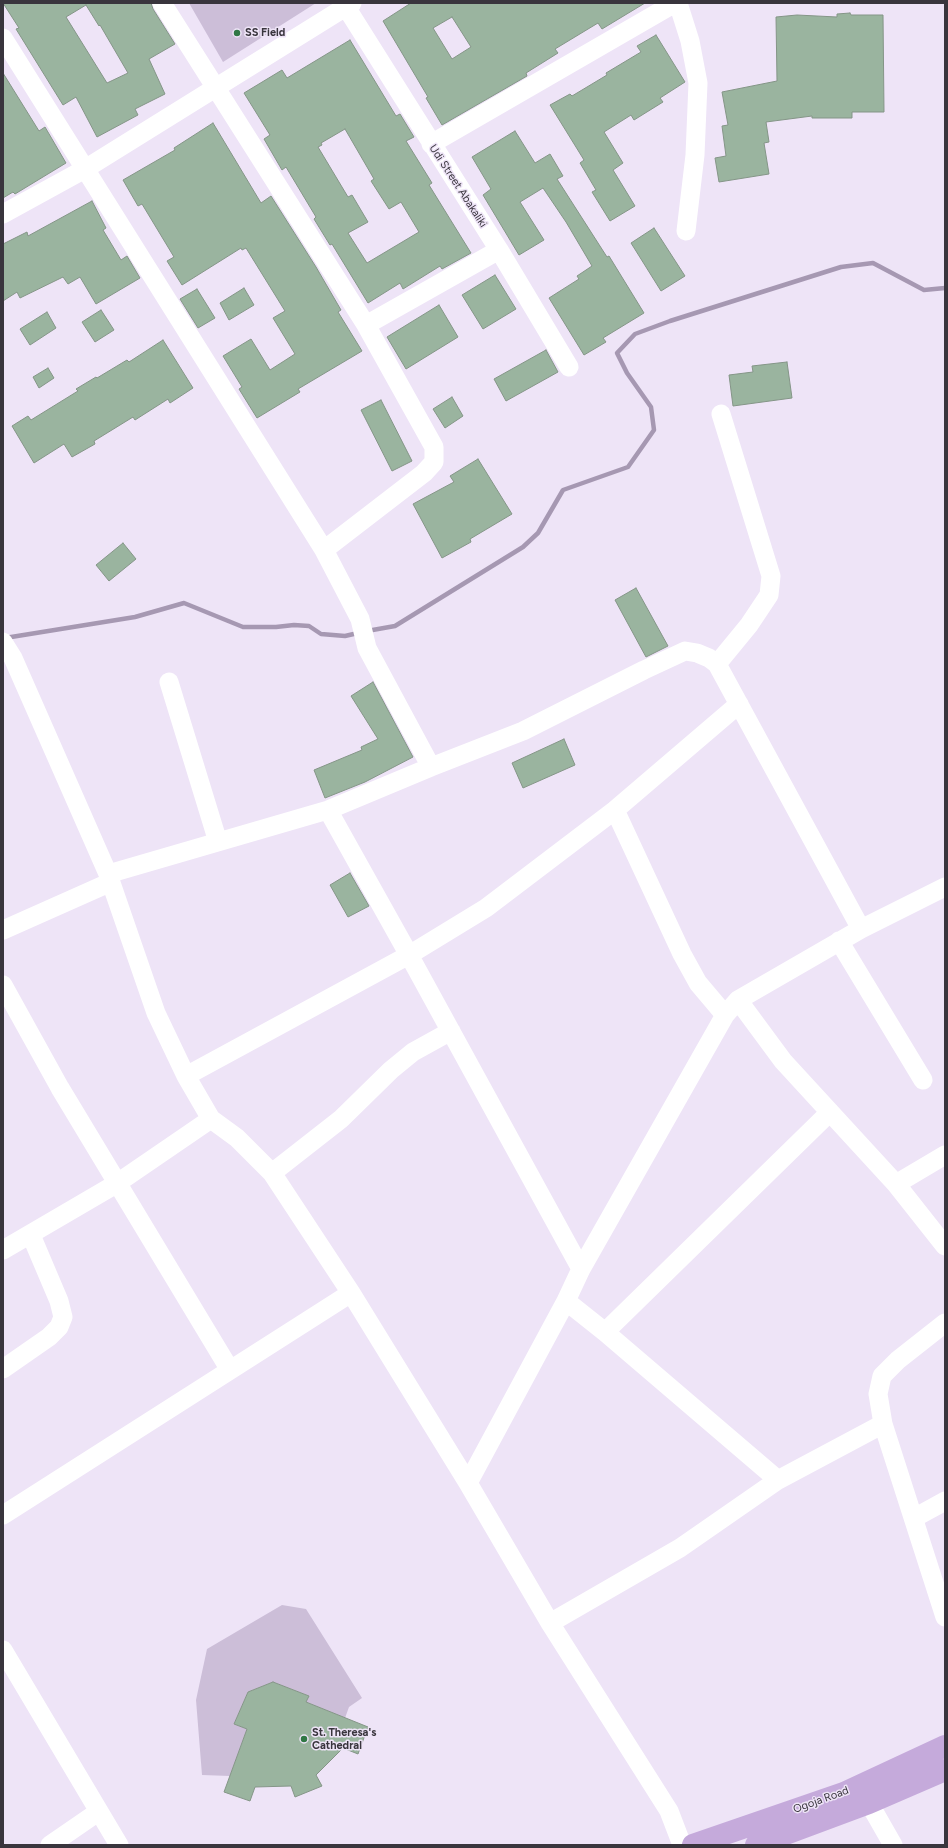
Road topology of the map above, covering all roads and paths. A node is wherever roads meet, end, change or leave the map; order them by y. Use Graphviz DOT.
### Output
graph roads {
  1 [pos="162,3"];
  2 [pos="677,3"];
  3 [pos="349,5"];
  4 [pos="3,38"];
  5 [pos="216,88"];
  6 [pos="431,144"];
  7 [pos="85,169"];
  8 [pos="3,214"];
  9 [pos="686,231"];
  10 [pos="499,250"];
  11 [pos="366,325"];
  12 [pos="568,367"];
  13 [pos="722,414"];
  14 [pos="324,550"];
  15 [pos="8,650"];
  16 [pos="717,664"];
  17 [pos="169,682"];
  18 [pos="739,704"];
  19 [pos="431,767"];
  20 [pos="328,810"];
  21 [pos="615,810"];
  22 [pos="218,842"];
  23 [pos="109,878"];
  24 [pos="944,888"];
  25 [pos="861,929"];
  26 [pos="3,930"];
  27 [pos="839,941"];
  28 [pos="409,955"];
  29 [pos="3,985"];
  30 [pos="738,1000"];
  31 [pos="725,1015"];
  32 [pos="451,1031"];
  33 [pos="186,1076"];
  34 [pos="923,1080"];
  35 [pos="830,1112"];
  36 [pos="211,1119"];
  37 [pos="945,1155"];
  38 [pos="272,1173"];
  39 [pos="116,1184"];
  40 [pos="896,1184"];
  41 [pos="31,1234"];
  42 [pos="945,1246"];
  43 [pos="3,1250"];
  44 [pos="581,1269"];
  45 [pos="351,1293"];
  46 [pos="566,1301"];
  47 [pos="945,1323"];
  48 [pos="605,1332"];
  49 [pos="3,1369"];
  50 [pos="230,1370"];
  51 [pos="883,1424"];
  52 [pos="778,1480"];
  53 [pos="468,1483"];
  54 [pos="945,1501"];
  55 [pos="3,1515"];
  56 [pos="914,1518"];
  57 [pos="945,1617"];
  58 [pos="550,1623"];
  59 [pos="3,1650"];
  60 [pos="945,1746"];
  61 [pos="945,1770"];
  62 [pos="869,1804"];
  63 [pos="98,1812"];
  64 [pos="785,1840"];
  65 [pos="50,1845"];
  66 [pos="118,1845"];
  67 [pos="682,1845"];
  68 [pos="693,1845"];
  69 [pos="756,1845"];
  70 [pos="893,1845"];
  1 -- 5 [label="street"];
  2 -- 6 [label="street"];
  2 -- 9 [label="street"];
  3 -- 5 [label="street"];
  3 -- 6 [label="street, Udi Street Abakaliki"];
  4 -- 7 [label="street"];
  5 -- 7 [label="street"];
  5 -- 11 [label="street"];
  6 -- 10 [label="street, Udi Street Abakaliki"];
  7 -- 8 [label="street"];
  7 -- 14 [label="street"];
  10 -- 11 [label="street"];
  10 -- 12 [label="street, Udi Street Abakaliki"];
  11 -- 14 [label="street"];
  13 -- 16 [label="street"];
  14 -- 19 [label="street"];
  15 -- 23 [label="street"];
  16 -- 18 [label="street"];
  16 -- 19 [label="street"];
  17 -- 22 [label="street"];
  18 -- 21 [label="street"];
  18 -- 25 [label="street"];
  19 -- 20 [label="street"];
  20 -- 22 [label="street"];
  20 -- 28 [label="street"];
  21 -- 28 [label="street"];
  21 -- 31 [label="street"];
  22 -- 23 [label="street"];
  23 -- 26 [label="street"];
  23 -- 33 [label="street"];
  24 -- 25 [label="street"];
  25 -- 27 [label="street"];
  27 -- 30 [label="street"];
  27 -- 34 [label="street"];
  28 -- 32 [label="street"];
  28 -- 33 [label="street"];
  29 -- 39 [label="street"];
  30 -- 31 [label="street"];
  30 -- 35 [label="street"];
  31 -- 44 [label="street"];
  32 -- 38 [label="street"];
  32 -- 44 [label="street"];
  33 -- 36 [label="street"];
  35 -- 40 [label="street"];
  35 -- 48 [label="street"];
  36 -- 38 [label="street"];
  36 -- 39 [label="street"];
  37 -- 40 [label="street"];
  38 -- 45 [label="street"];
  39 -- 41 [label="street"];
  39 -- 50 [label="street"];
  40 -- 42 [label="street"];
  41 -- 43 [label="street"];
  41 -- 49 [label="street"];
  44 -- 46 [label="street"];
  45 -- 50 [label="street"];
  45 -- 53 [label="street"];
  46 -- 48 [label="street"];
  46 -- 53 [label="street"];
  47 -- 51 [label="street"];
  48 -- 52 [label="street"];
  50 -- 55 [label="street"];
  51 -- 52 [label="street"];
  51 -- 56 [label="street"];
  52 -- 58 [label="street"];
  53 -- 58 [label="street"];
  54 -- 56 [label="street"];
  56 -- 57 [label="street"];
  58 -- 67 [label="street"];
  59 -- 63 [label="street"];
  60 -- 68 [label="main road, Ogoja Road"];
  61 -- 62 [label="main road, Ogoja Road"];
  62 -- 64 [label="main road, Ogoja Road"];
  62 -- 70 [label="street"];
  63 -- 65 [label="street"];
  63 -- 66 [label="street"];
  64 -- 69 [label="main road, Ogoja Road"];
}
